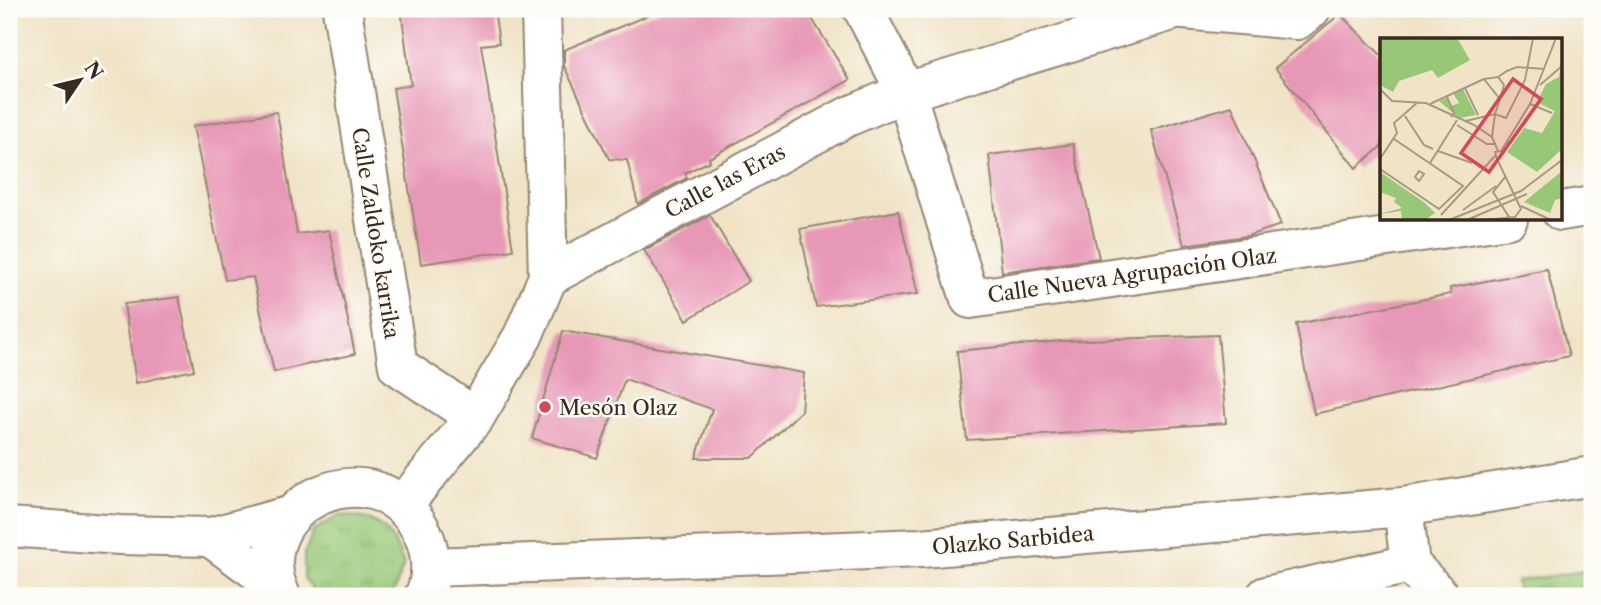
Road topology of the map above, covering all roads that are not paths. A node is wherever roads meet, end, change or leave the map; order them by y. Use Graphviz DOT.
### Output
graph roads {
  1 [pos="342,9"];
  2 [pos="541,9"];
  3 [pos="863,9"];
  4 [pos="1311,9"];
  5 [pos="1172,10"];
  6 [pos="906,92"];
  7 [pos="1592,206"];
  8 [pos="1562,211"];
  9 [pos="1501,220"];
  10 [pos="548,277"];
  11 [pos="475,417"];
  12 [pos="1592,476"];
  13 [pos="403,505"];
  14 [pos="1404,507"];
  15 [pos="292,515"];
  16 [pos="9,527"];
  17 [pos="210,537"];
  18 [pos="1410,564"];
  19 [pos="428,581"];
  20 [pos="277,593"];
  21 [pos="1266,596"];
  22 [pos="1440,596"];
  1 -- 11 [label="street, Calle Zaldoko karrika"];
  2 -- 10 [label="street"];
  3 -- 6 [label="street"];
  4 -- 5 [label="street"];
  5 -- 6 [label="street, Calle las Eras"];
  6 -- 9 [label="street, Calle Nueva Agrupación Olaz"];
  6 -- 10 [label="street, Calle las Eras"];
  7 -- 8 [label="street"];
  10 -- 11 [label="street"];
  11 -- 13 [label="street"];
  12 -- 14 [label="street, Olazko Sarbidea"];
  13 -- 15 [label="street"];
  13 -- 19 [label="street"];
  14 -- 18 [label="street"];
  14 -- 19 [label="street, Olazko Sarbidea"];
  15 -- 17 [label="street"];
  15 -- 20 [label="street"];
  16 -- 17 [label="street"];
  17 -- 20 [label="street"];
  18 -- 21 [label="street"];
  18 -- 22 [label="street"];
}
